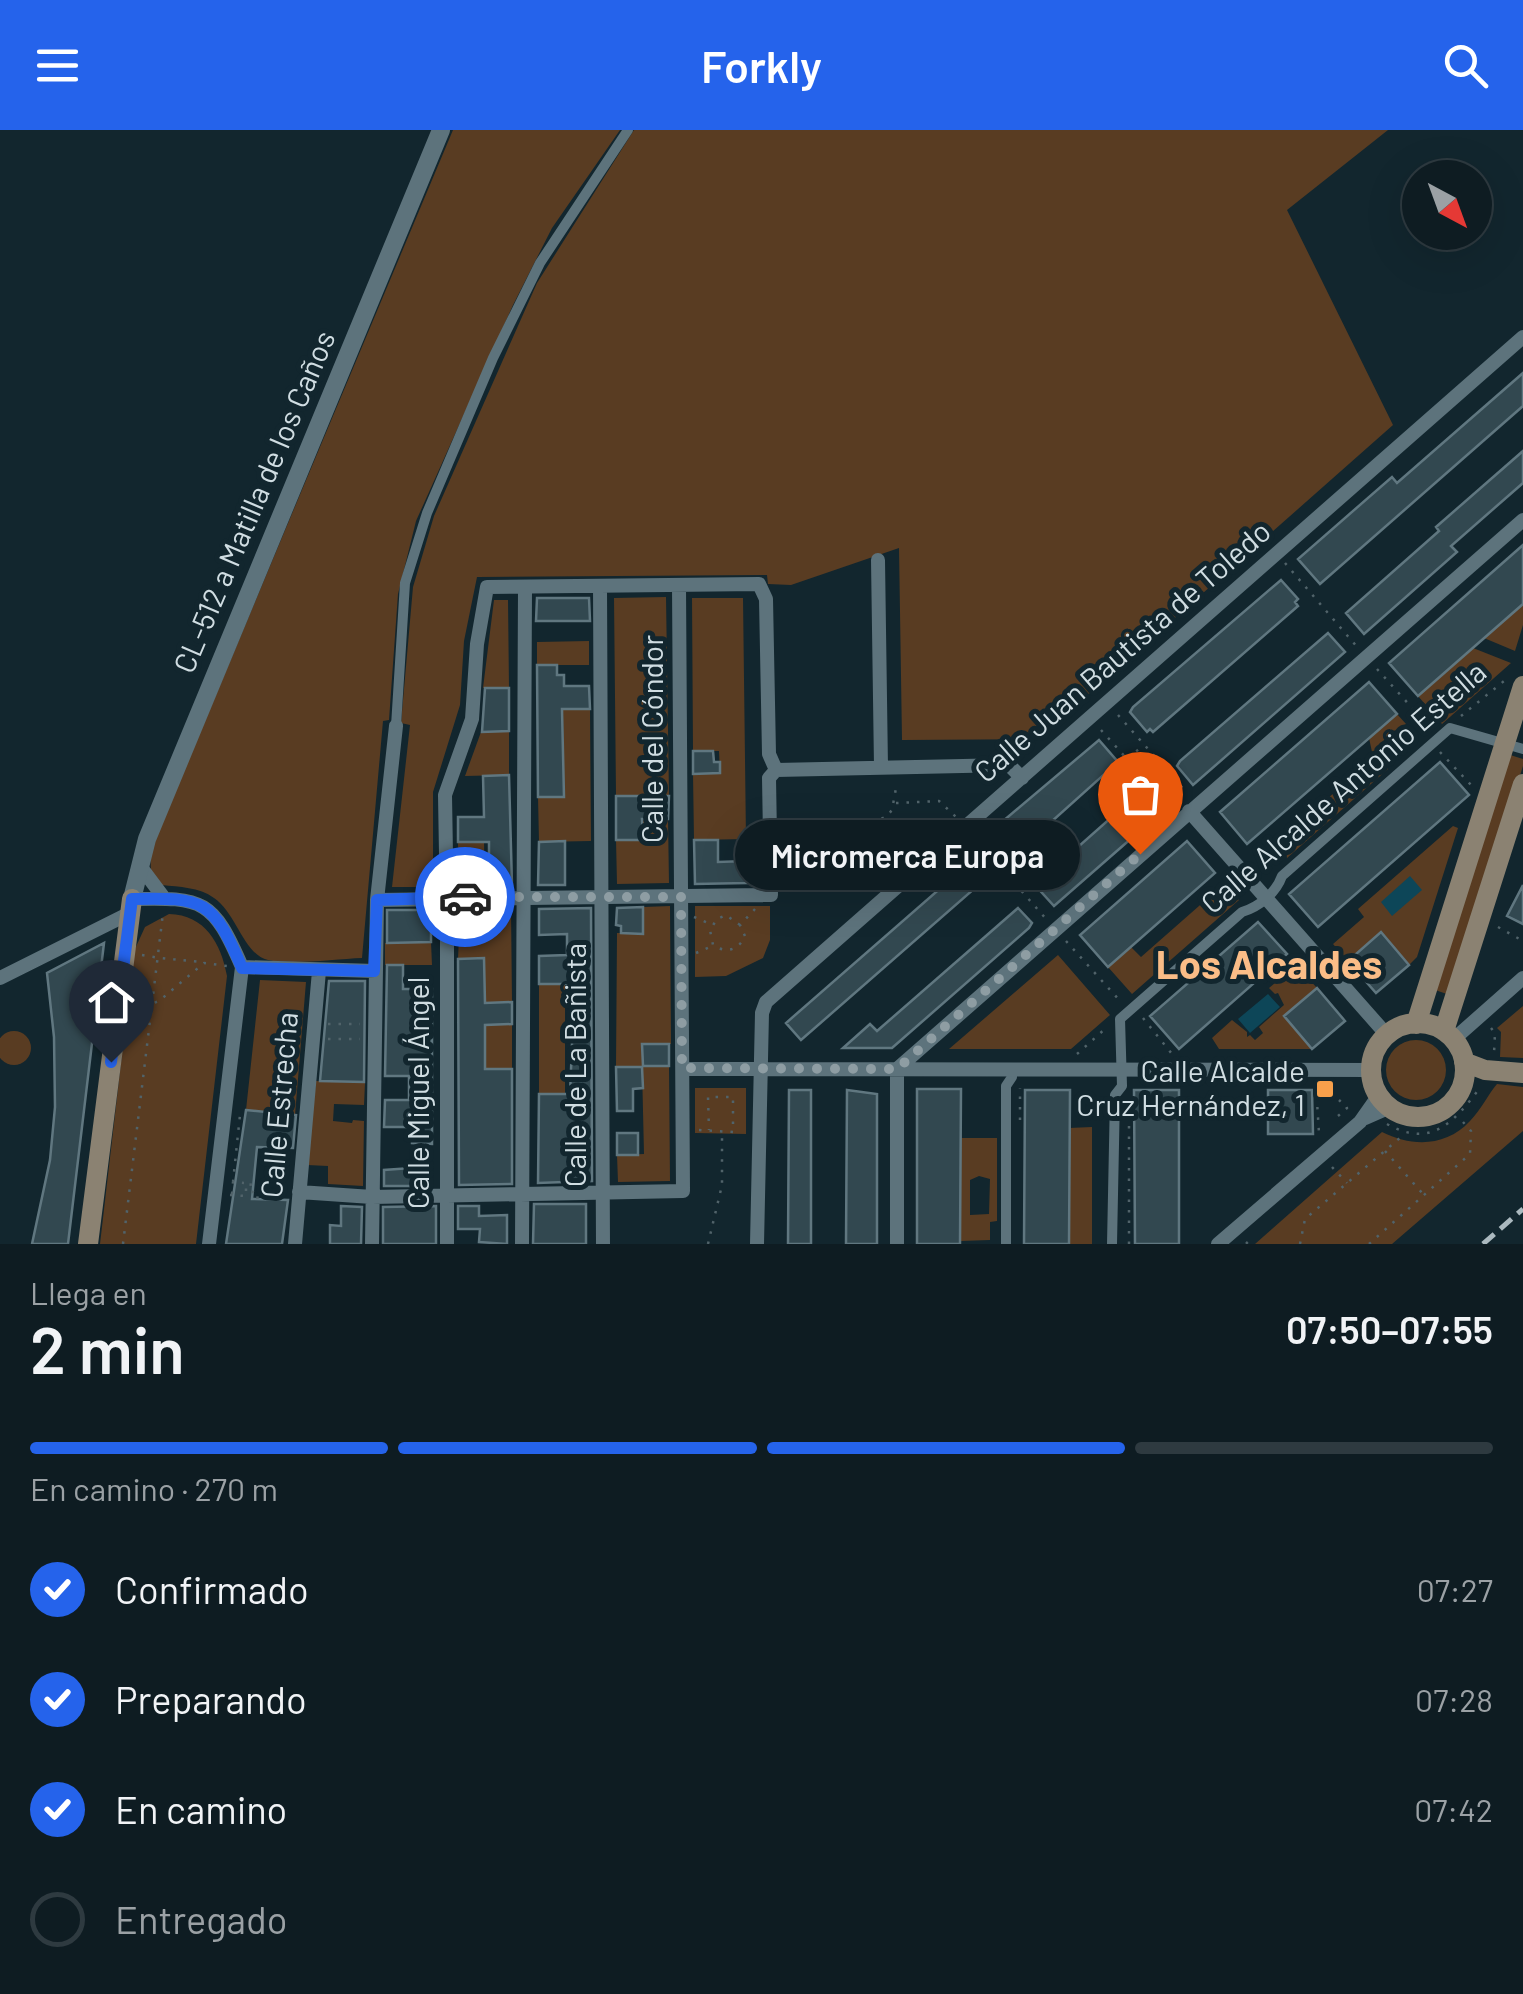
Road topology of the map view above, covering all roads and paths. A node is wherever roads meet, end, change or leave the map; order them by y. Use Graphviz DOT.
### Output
graph roads {
  1 [pos="441,130"];
  2 [pos="628,130"];
  3 [pos="1523,337"];
  4 [pos="1523,520"];
  5 [pos="878,560"];
  6 [pos="1298,577"];
  7 [pos="600,586"];
  8 [pos="679,586"];
  9 [pos="524,588"];
  10 [pos="1342,630"];
  11 [pos="1517,681"];
  12 [pos="1392,686"];
  13 [pos="1118,715"];
  14 [pos="396,726"];
  15 [pos="1429,727"];
  16 [pos="1450,728"];
  17 [pos="1101,730"];
  18 [pos="1144,744"];
  19 [pos="1432,744"];
  20 [pos="1514,746"];
  21 [pos="1127,759"];
  22 [pos="881,767"];
  23 [pos="1165,768"];
  24 [pos="776,770"];
  25 [pos="1022,778"];
  26 [pos="1148,783"];
  27 [pos="1523,784"];
  28 [pos="896,788"];
  29 [pos="1476,788"];
  30 [pos="1188,794"];
  31 [pos="894,803"];
  32 [pos="1171,808"];
  33 [pos="1189,812"];
  34 [pos="960,822"];
  35 [pos="140,866"];
  36 [pos="790,881"];
  37 [pos="604,896"];
  38 [pos="446,897"];
  39 [pos="522,897"];
  40 [pos="681,897"];
  41 [pos="1266,898"];
  42 [pos="764,899"];
  43 [pos="377,900"];
  44 [pos="164,905"];
  45 [pos="131,906"];
  46 [pos="1040,912"];
  47 [pos="692,917"];
  48 [pos="713,925"];
  49 [pos="740,925"];
  50 [pos="1494,925"];
  51 [pos="1523,941"];
  52 [pos="714,946"];
  53 [pos="132,953"];
  54 [pos="693,953"];
  55 [pos="158,958"];
  56 [pos="1081,958"];
  57 [pos="204,963"];
  58 [pos="235,967"];
  59 [pos="319,971"];
  60 [pos="374,971"];
  61 [pos="0,978"];
  62 [pos="1523,978"];
  63 [pos="1119,1000"];
  64 [pos="152,1005"];
  65 [pos="125,1011"];
  66 [pos="1124,1014"];
  67 [pos="1489,1021"];
  68 [pos="321,1024"];
  69 [pos="354,1024"];
  70 [pos="1416,1024"];
  71 [pos="1387,1035"];
  72 [pos="1449,1035"];
  73 [pos="354,1039"];
  74 [pos="319,1040"];
  75 [pos="1077,1054"];
  76 [pos="1172,1054"];
  77 [pos="682,1068"];
  78 [pos="897,1069"];
  79 [pos="1012,1069"];
  80 [pos="760,1070"];
  81 [pos="1122,1070"];
  82 [pos="1372,1070"];
  83 [pos="1464,1070"];
  84 [pos="1488,1072"];
  85 [pos="1523,1073"];
  86 [pos="1130,1086"];
  87 [pos="1316,1086"];
  88 [pos="720,1088"];
  89 [pos="720,1097"];
  90 [pos="1339,1100"];
  91 [pos="1378,1110"];
  92 [pos="733,1112"];
  93 [pos="746,1112"];
  94 [pos="239,1114"];
  95 [pos="1338,1116"];
  96 [pos="1463,1122"];
  97 [pos="692,1130"];
  98 [pos="708,1130"];
  99 [pos="722,1133"];
  100 [pos="1318,1133"];
  101 [pos="1401,1137"];
  102 [pos="1385,1151"];
  103 [pos="1332,1167"];
  104 [pos="233,1182"];
  105 [pos="246,1184"];
  106 [pos="1348,1184"];
  107 [pos="604,1191"];
  108 [pos="294,1192"];
  109 [pos="446,1194"];
  110 [pos="523,1194"];
  111 [pos="1424,1195"];
  112 [pos="372,1196"];
  113 [pos="88,1244"];
  114 [pos="124,1244"];
  115 [pos="209,1244"];
  116 [pos="294,1244"];
  117 [pos="372,1244"];
  118 [pos="448,1244"];
  119 [pos="522,1244"];
  120 [pos="603,1244"];
  121 [pos="708,1244"];
  122 [pos="757,1244"];
  123 [pos="897,1244"];
  124 [pos="1006,1244"];
  125 [pos="1112,1244"];
  126 [pos="1129,1244"];
  127 [pos="1218,1244"];
  128 [pos="1300,1244"];
  129 [pos="1369,1244"];
  1 -- 35 [label="street, CL-512 a Matilla de los Caños"];
  2 -- 14 [label="street"];
  3 -- 25 [label="street, Calle Juan Bautista de Toledo"];
  4 -- 33 [label="street"];
  5 -- 22 [label="street"];
  6 -- 10 [label="path"];
  7 -- 8 [label="street"];
  7 -- 9 [label="street"];
  7 -- 37 [label="street, Calle de La Bañista"];
  8 -- 24 [label="street"];
  8 -- 40 [label="street, Calle del Cóndor"];
  9 -- 38 [label="street, Calle Miguel Ángel"];
  9 -- 39 [label="street"];
  11 -- 16 [label="path, Calle Alcalde Antonio Estella"];
  11 -- 20 [label="main road"];
  12 -- 15 [label="path"];
  13 -- 18 [label="path"];
  14 -- 43 [label="street"];
  16 -- 19 [label="street, Calle Alcalde Antonio Estella"];
  16 -- 20 [label="street"];
  17 -- 21 [label="path"];
  18 -- 21 [label="path"];
  18 -- 23 [label="path"];
  19 -- 29 [label="path"];
  19 -- 41 [label="street, Calle Alcalde Antonio Estella"];
  20 -- 70 [label="main road"];
  21 -- 26 [label="path"];
  22 -- 24 [label="street"];
  22 -- 25 [label="street"];
  23 -- 26 [label="path"];
  23 -- 30 [label="path"];
  24 -- 42 [label="street"];
  25 -- 34 [label="street, Calle Juan Bautista de Toledo"];
  26 -- 32 [label="path"];
  27 -- 72 [label="main road"];
  28 -- 31 [label="path"];
  31 -- 34 [label="path"];
  31 -- 36 [label="path"];
  33 -- 41 [label="street"];
  33 -- 78 [label="street"];
  34 -- 46 [label="path"];
  34 -- 80 [label="street, Calle Juan Bautista de Toledo"];
  35 -- 44 [label="street"];
  35 -- 45 [label="street, CL-512 a Matilla de los Caños"];
  37 -- 39 [label="street"];
  37 -- 40 [label="street"];
  37 -- 107 [label="street, Calle de La Bañista"];
  38 -- 39 [label="street"];
  38 -- 43 [label="street"];
  38 -- 109 [label="street, Calle Miguel Ángel"];
  39 -- 110 [label="street"];
  40 -- 42 [label="street"];
  40 -- 77 [label="street, Calle del Cóndor"];
  41 -- 66 [label="street, Calle Alcalde Antonio Estella"];
  41 -- 71 [label="street"];
  42 -- 49 [label="path"];
  43 -- 60 [label="street"];
  44 -- 45 [label="street"];
  44 -- 55 [label="path"];
  44 -- 58 [label="street"];
  45 -- 61 [label="street"];
  45 -- 113 [label="main road"];
  47 -- 48 [label="path"];
  48 -- 49 [label="path"];
  48 -- 52 [label="path"];
  49 -- 52 [label="path"];
  50 -- 51 [label="path"];
  52 -- 54 [label="path"];
  53 -- 55 [label="path"];
  55 -- 57 [label="path"];
  55 -- 64 [label="path"];
  56 -- 63 [label="path"];
  57 -- 58 [label="path"];
  57 -- 64 [label="path"];
  58 -- 59 [label="street"];
  58 -- 115 [label="street"];
  59 -- 60 [label="street"];
  59 -- 108 [label="street, Calle Estrecha"];
  60 -- 112 [label="street"];
  62 -- 72 [label="street"];
  64 -- 65 [label="path"];
  64 -- 114 [label="path"];
  66 -- 75 [label="path"];
  66 -- 76 [label="path"];
  66 -- 81 [label="street"];
  67 -- 84 [label="path"];
  68 -- 69 [label="path"];
  70 -- 71 [label="main road"];
  70 -- 72 [label="main road"];
  71 -- 82 [label="main road"];
  72 -- 83 [label="main road"];
  73 -- 74 [label="path"];
  77 -- 80 [label="street"];
  77 -- 107 [label="street, Calle del Cóndor"];
  78 -- 79 [label="street"];
  78 -- 80 [label="street"];
  78 -- 123 [label="street"];
  79 -- 81 [label="street"];
  79 -- 124 [label="street"];
  80 -- 122 [label="street, Calle Juan Bautista de Toledo"];
  81 -- 82 [label="street"];
  81 -- 125 [label="street"];
  82 -- 91 [label="main road"];
  83 -- 84 [label="main road"];
  83 -- 91 [label="main road"];
  84 -- 85 [label="main road"];
  84 -- 91 [label="path"];
  86 -- 126 [label="path"];
  87 -- 100 [label="path"];
  88 -- 89 [label="path"];
  89 -- 92 [label="path"];
  89 -- 98 [label="path"];
  90 -- 95 [label="path"];
  91 -- 127 [label="street"];
  92 -- 93 [label="path"];
  92 -- 99 [label="path"];
  94 -- 104 [label="path"];
  96 -- 111 [label="path"];
  97 -- 98 [label="path"];
  98 -- 99 [label="path"];
  99 -- 121 [label="path"];
  101 -- 102 [label="path"];
  102 -- 106 [label="path"];
  102 -- 111 [label="path"];
  103 -- 106 [label="path"];
  104 -- 105 [label="path"];
  104 -- 105 [label="path"];
  105 -- 108 [label="path"];
  106 -- 128 [label="path"];
  107 -- 110 [label="street"];
  107 -- 120 [label="street, Calle de La Bañista"];
  108 -- 112 [label="street"];
  108 -- 116 [label="street, Calle Estrecha"];
  109 -- 110 [label="street"];
  109 -- 112 [label="street"];
  109 -- 118 [label="street, Calle Miguel Ángel"];
  110 -- 119 [label="street"];
  111 -- 129 [label="path"];
  112 -- 117 [label="street"];
}
